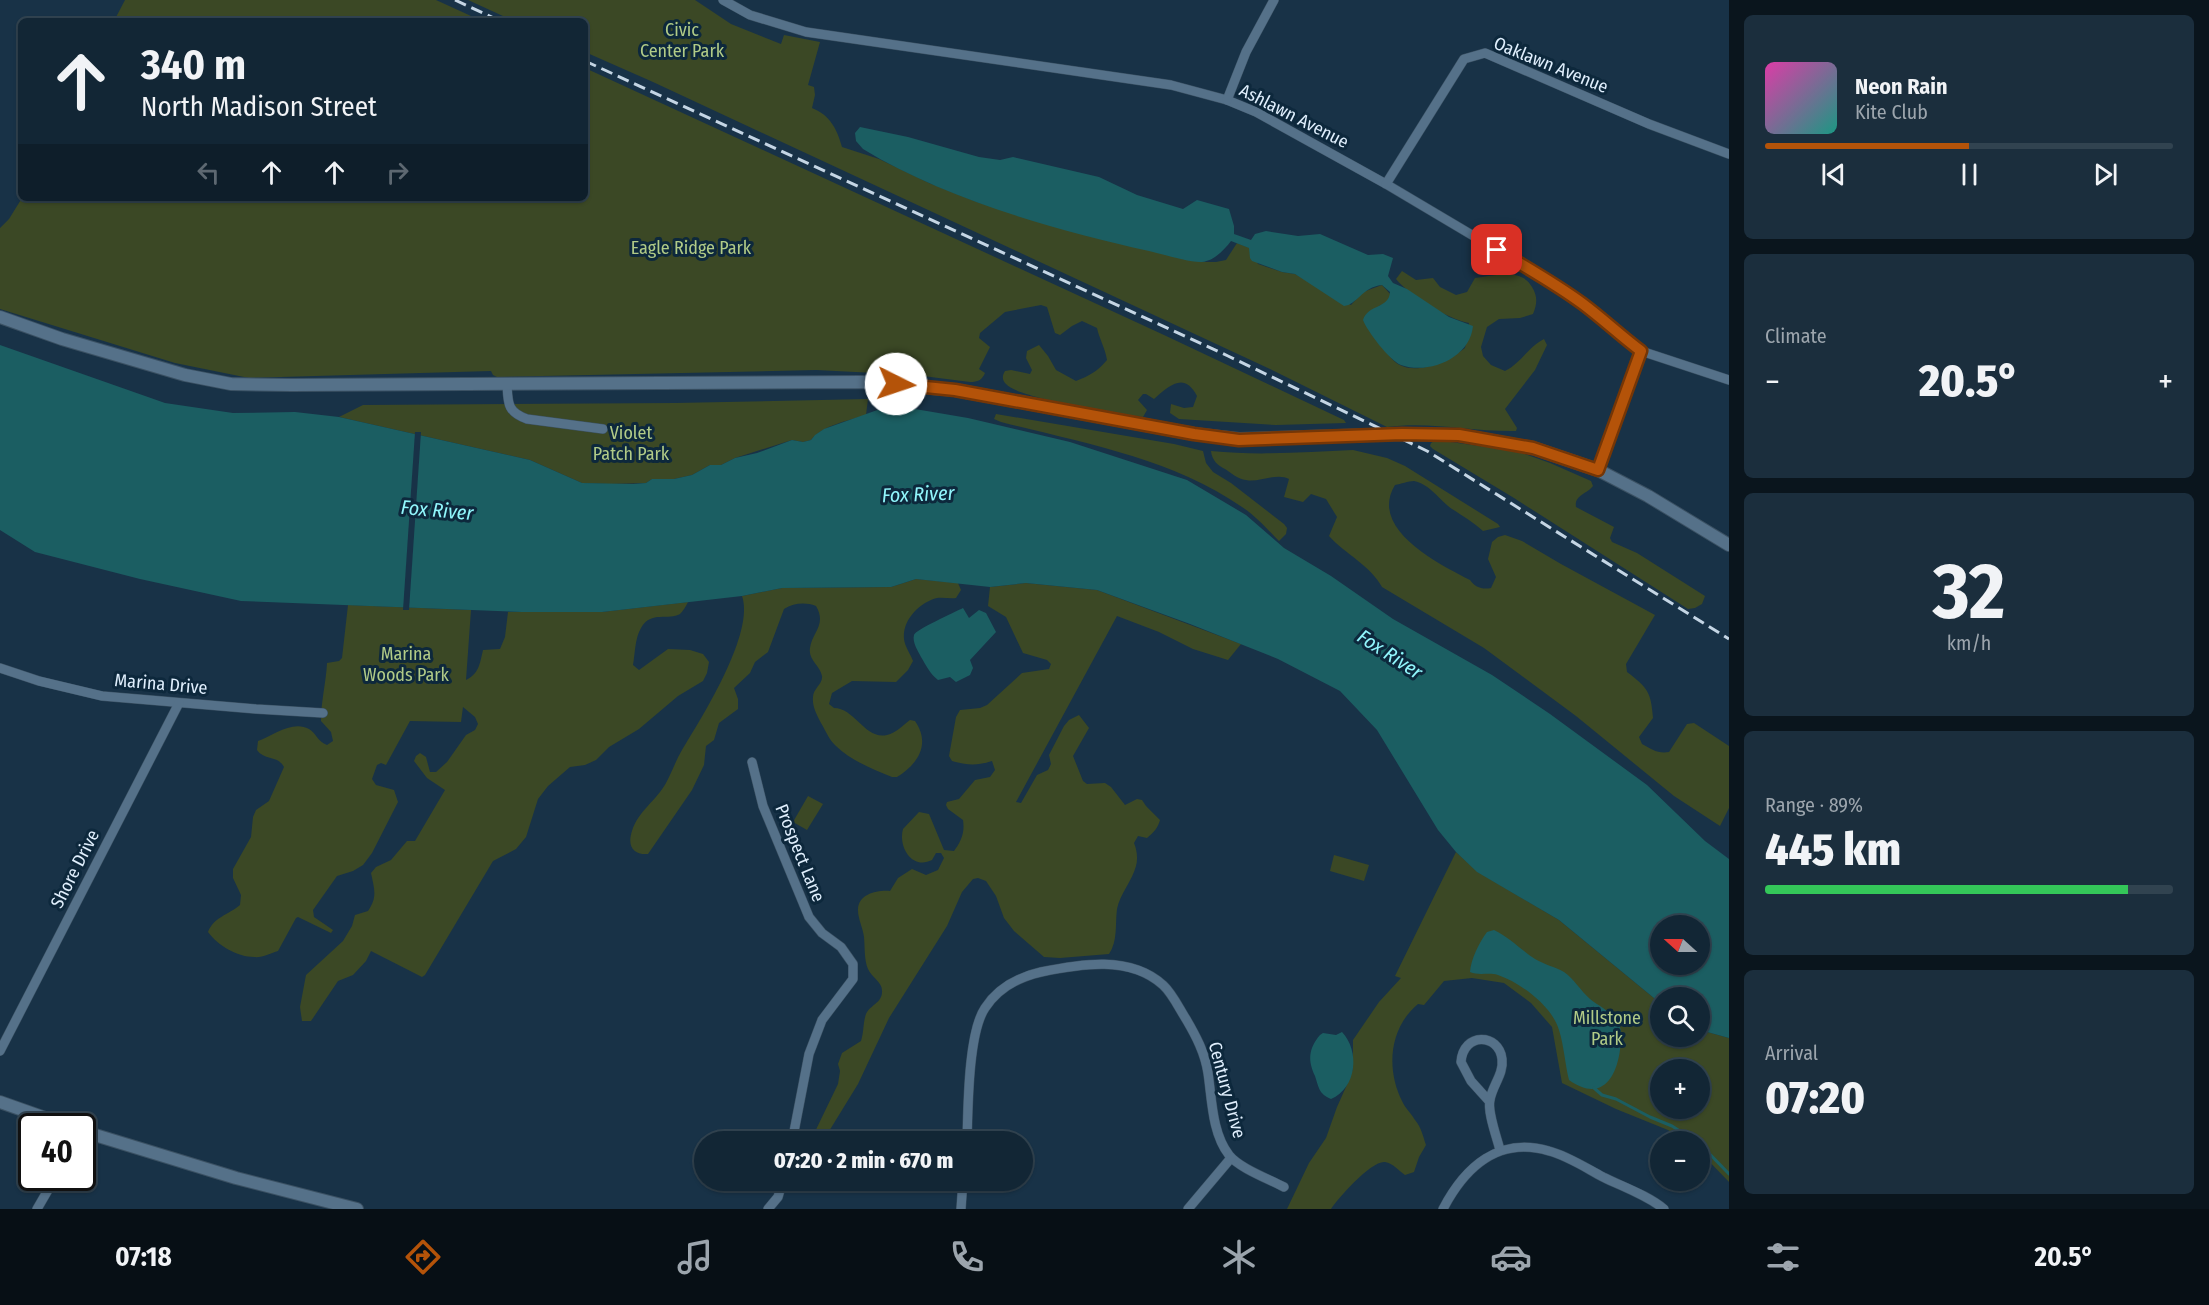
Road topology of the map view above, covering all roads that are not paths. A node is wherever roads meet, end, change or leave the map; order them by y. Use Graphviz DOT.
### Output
graph roads {
  1 [pos="723,0"];
  2 [pos="1274,0"];
  3 [pos="1227,100"];
  4 [pos="1729,154"];
  5 [pos="1386,184"];
  6 [pos="0,317"];
  7 [pos="1641,351"];
  8 [pos="1729,380"];
  9 [pos="507,384"];
  10 [pos="603,429"];
  11 [pos="1598,470"];
  12 [pos="1729,545"];
  13 [pos="0,668"];
  14 [pos="179,703"];
  15 [pos="323,712"];
  16 [pos="752,762"];
  17 [pos="0,1051"];
  18 [pos="1489,1101"];
  19 [pos="0,1102"];
  20 [pos="31,1113"];
  21 [pos="794,1131"];
  22 [pos="968,1131"];
  23 [pos="96,1135"];
  24 [pos="1500,1150"];
  25 [pos="1231,1158"];
  26 [pos="1284,1187"];
  27 [pos="47,1191"];
  28 [pos="780,1191"];
  29 [pos="962,1191"];
  30 [pos="37,1209"];
  31 [pos="357,1209"];
  32 [pos="768,1209"];
  33 [pos="961,1209"];
  34 [pos="1188,1209"];
  35 [pos="1443,1209"];
  36 [pos="1664,1209"];
  1 -- 3 [label="street, Ashlawn Avenue"];
  2 -- 3 [label="street"];
  3 -- 5 [label="street, Ashlawn Avenue"];
  4 -- 5 [label="street, Oaklawn Avenue"];
  5 -- 7 [label="street, Ashlawn Avenue"];
  6 -- 9 [label="street"];
  7 -- 8 [label="street, Ashlawn Avenue"];
  7 -- 11 [label="street"];
  9 -- 10 [label="street"];
  9 -- 11 [label="street"];
  11 -- 12 [label="street"];
  13 -- 14 [label="street, Marina Drive"];
  14 -- 15 [label="street, Marina Drive"];
  14 -- 17 [label="street, Shore Drive"];
  16 -- 21 [label="street, Prospect Lane"];
  18 -- 18 [label="street"];
  18 -- 24 [label="street"];
  19 -- 20 [label="street"];
  22 -- 25 [label="street, Century Drive"];
  23 -- 31 [label="street"];
  24 -- 35 [label="street"];
  24 -- 36 [label="street"];
  25 -- 26 [label="street, Century Drive"];
  25 -- 34 [label="street"];
  27 -- 30 [label="street"];
  28 -- 32 [label="street"];
  29 -- 33 [label="street"];
}
